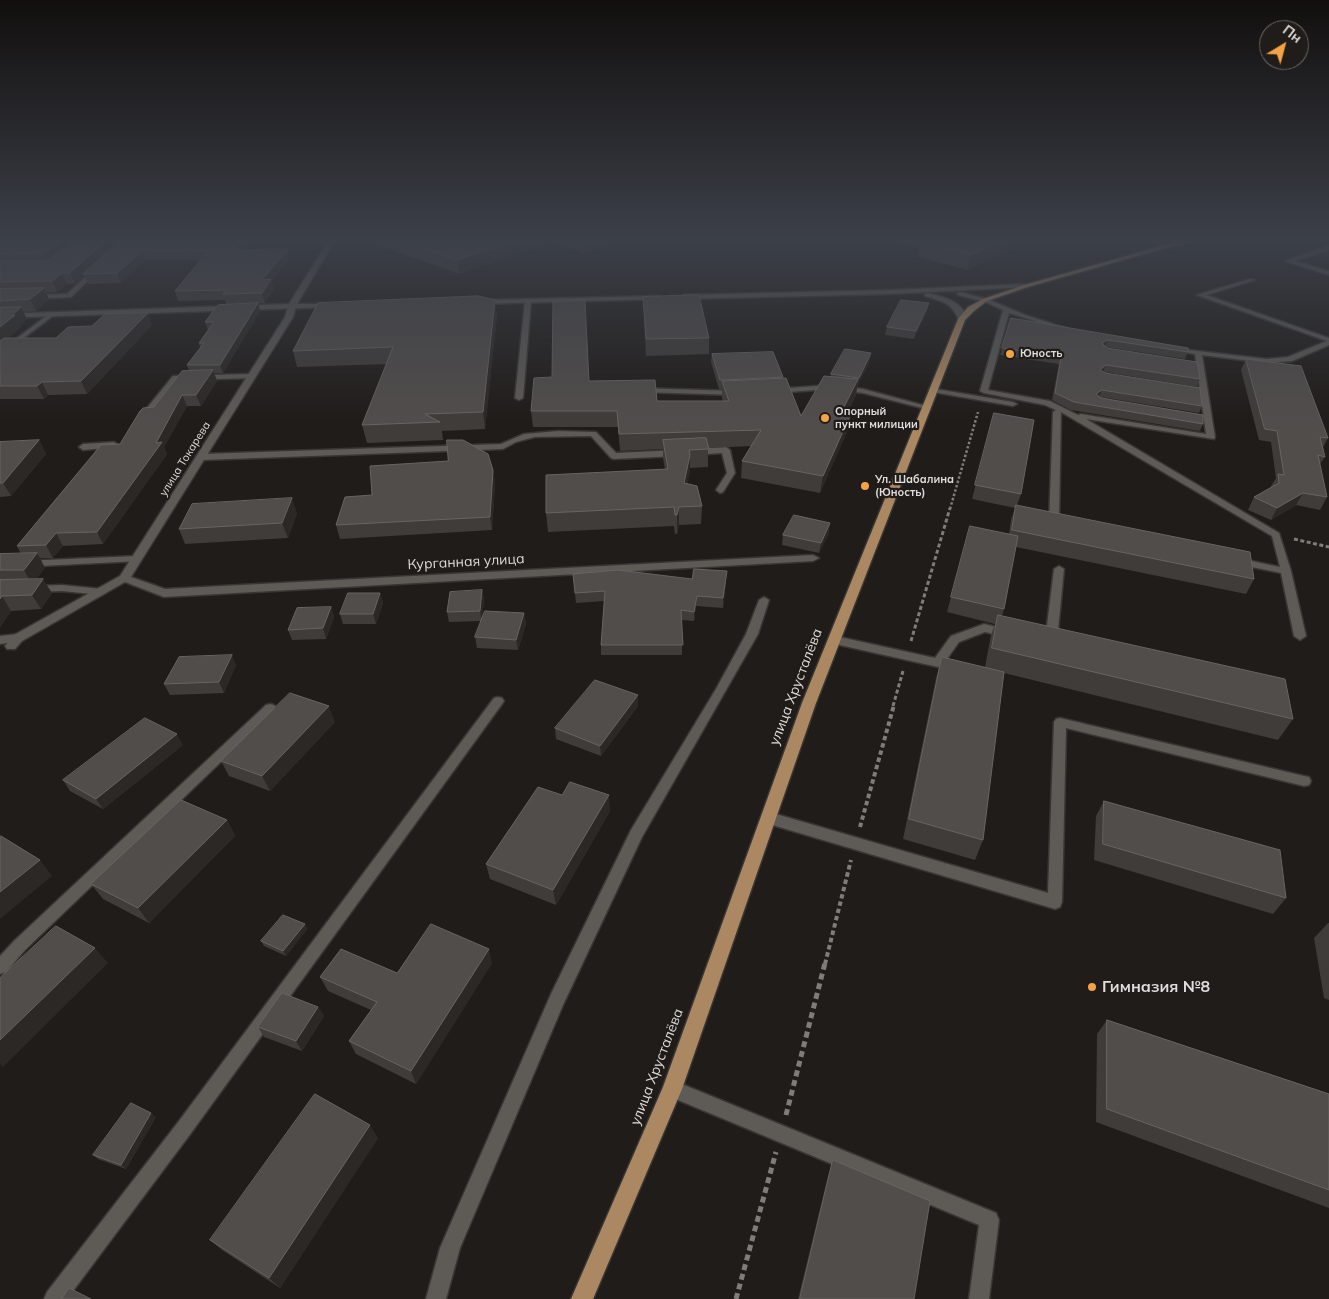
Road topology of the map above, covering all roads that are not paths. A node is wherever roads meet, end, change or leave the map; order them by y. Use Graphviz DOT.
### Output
graph roads {
  1 [pos="295,301"];
  2 [pos="528,301"];
  3 [pos="545,301"];
  4 [pos="947,301"];
  5 [pos="985,301"];
  6 [pos="987,301"];
  7 [pos="1216,301"];
  8 [pos="472,302"];
  9 [pos="339,305"];
  10 [pos="292,306"];
  11 [pos="1007,309"];
  12 [pos="52,315"];
  13 [pos="0,316"];
  14 [pos="962,319"];
  15 [pos="1077,331"];
  16 [pos="1329,341"];
  17 [pos="1163,347"];
  18 [pos="0,354"];
  19 [pos="1198,354"];
  20 [pos="1190,364"];
  21 [pos="1200,365"];
  22 [pos="252,376"];
  23 [pos="632,389"];
  24 [pos="933,390"];
  25 [pos="770,391"];
  26 [pos="1195,391"];
  27 [pos="743,392"];
  28 [pos="1204,392"];
  29 [pos="983,395"];
  30 [pos="519,398"];
  31 [pos="926,406"];
  32 [pos="1058,412"];
  33 [pos="1073,415"];
  34 [pos="1198,417"];
  35 [pos="1208,419"];
  36 [pos="139,423"];
  37 [pos="120,445"];
  38 [pos="83,447"];
  39 [pos="202,457"];
  40 [pos="720,490"];
  41 [pos="1064,525"];
  42 [pos="812,558"];
  43 [pos="136,559"];
  44 [pos="1228,559"];
  45 [pos="0,565"];
  46 [pos="1059,569"];
  47 [pos="1286,571"];
  48 [pos="124,578"];
  49 [pos="26,589"];
  50 [pos="102,592"];
  51 [pos="764,600"];
  52 [pos="1022,636"];
  53 [pos="1300,636"];
  54 [pos="0,640"];
  55 [pos="835,640"];
  56 [pos="14,642"];
  57 [pos="1051,642"];
  58 [pos="498,701"];
  59 [pos="270,708"];
  60 [pos="1304,781"];
  61 [pos="768,818"];
  62 [pos="0,967"];
  63 [pos="672,1089"];
  64 [pos="54,1299"];
  65 [pos="436,1299"];
  66 [pos="582,1299"];
  67 [pos="979,1299"];
  1 -- 10 [label="street, улица Токарева"];
  2 -- 3 [label="street"];
  2 -- 8 [label="street"];
  2 -- 30 [label="lane"];
  4 -- 14 [label="street"];
  5 -- 14 [label="main road, улица Хрусталёва"];
  6 -- 11 [label="lane"];
  7 -- 16 [label="lane"];
  9 -- 10 [label="street"];
  10 -- 12 [label="street"];
  10 -- 22 [label="street, улица Токарева"];
  11 -- 15 [label="lane"];
  11 -- 29 [label="lane"];
  12 -- 13 [label="street"];
  12 -- 18 [label="lane"];
  14 -- 24 [label="main road, улица Хрусталёва"];
  16 -- 19 [label="lane"];
  17 -- 19 [label="lane"];
  19 -- 21 [label="lane"];
  20 -- 21 [label="lane"];
  21 -- 28 [label="lane"];
  22 -- 36 [label="lane"];
  22 -- 39 [label="street, улица Токарева"];
  23 -- 27 [label="lane"];
  24 -- 29 [label="lane"];
  24 -- 31 [label="main road, улица Хрусталёва"];
  25 -- 31 [label="lane"];
  26 -- 28 [label="lane"];
  28 -- 35 [label="lane"];
  29 -- 32 [label="lane"];
  29 -- 33 [label="lane"];
  31 -- 55 [label="main road, улица Хрусталёва"];
  32 -- 33 [label="lane"];
  32 -- 41 [label="lane"];
  33 -- 35 [label="lane"];
  33 -- 47 [label="lane"];
  34 -- 35 [label="lane"];
  37 -- 38 [label="lane"];
  39 -- 40 [label="lane"];
  39 -- 43 [label="street, улица Токарева"];
  42 -- 48 [label="street, Курганная улица"];
  43 -- 45 [label="lane"];
  43 -- 48 [label="street, улица Токарева"];
  44 -- 47 [label="lane"];
  46 -- 57 [label="lane"];
  47 -- 53 [label="lane"];
  48 -- 50 [label="street, улица Токарева"];
  49 -- 50 [label="lane"];
  50 -- 56 [label="street, улица Токарева"];
  51 -- 65 [label="lane"];
  52 -- 55 [label="lane"];
  54 -- 56 [label="lane"];
  55 -- 61 [label="main road, улица Хрусталёва"];
  58 -- 64 [label="lane"];
  59 -- 62 [label="lane"];
  60 -- 61 [label="lane"];
  61 -- 63 [label="main road, улица Хрусталёва"];
  63 -- 66 [label="main road, улица Хрусталёва"];
  63 -- 67 [label="lane"];
}
